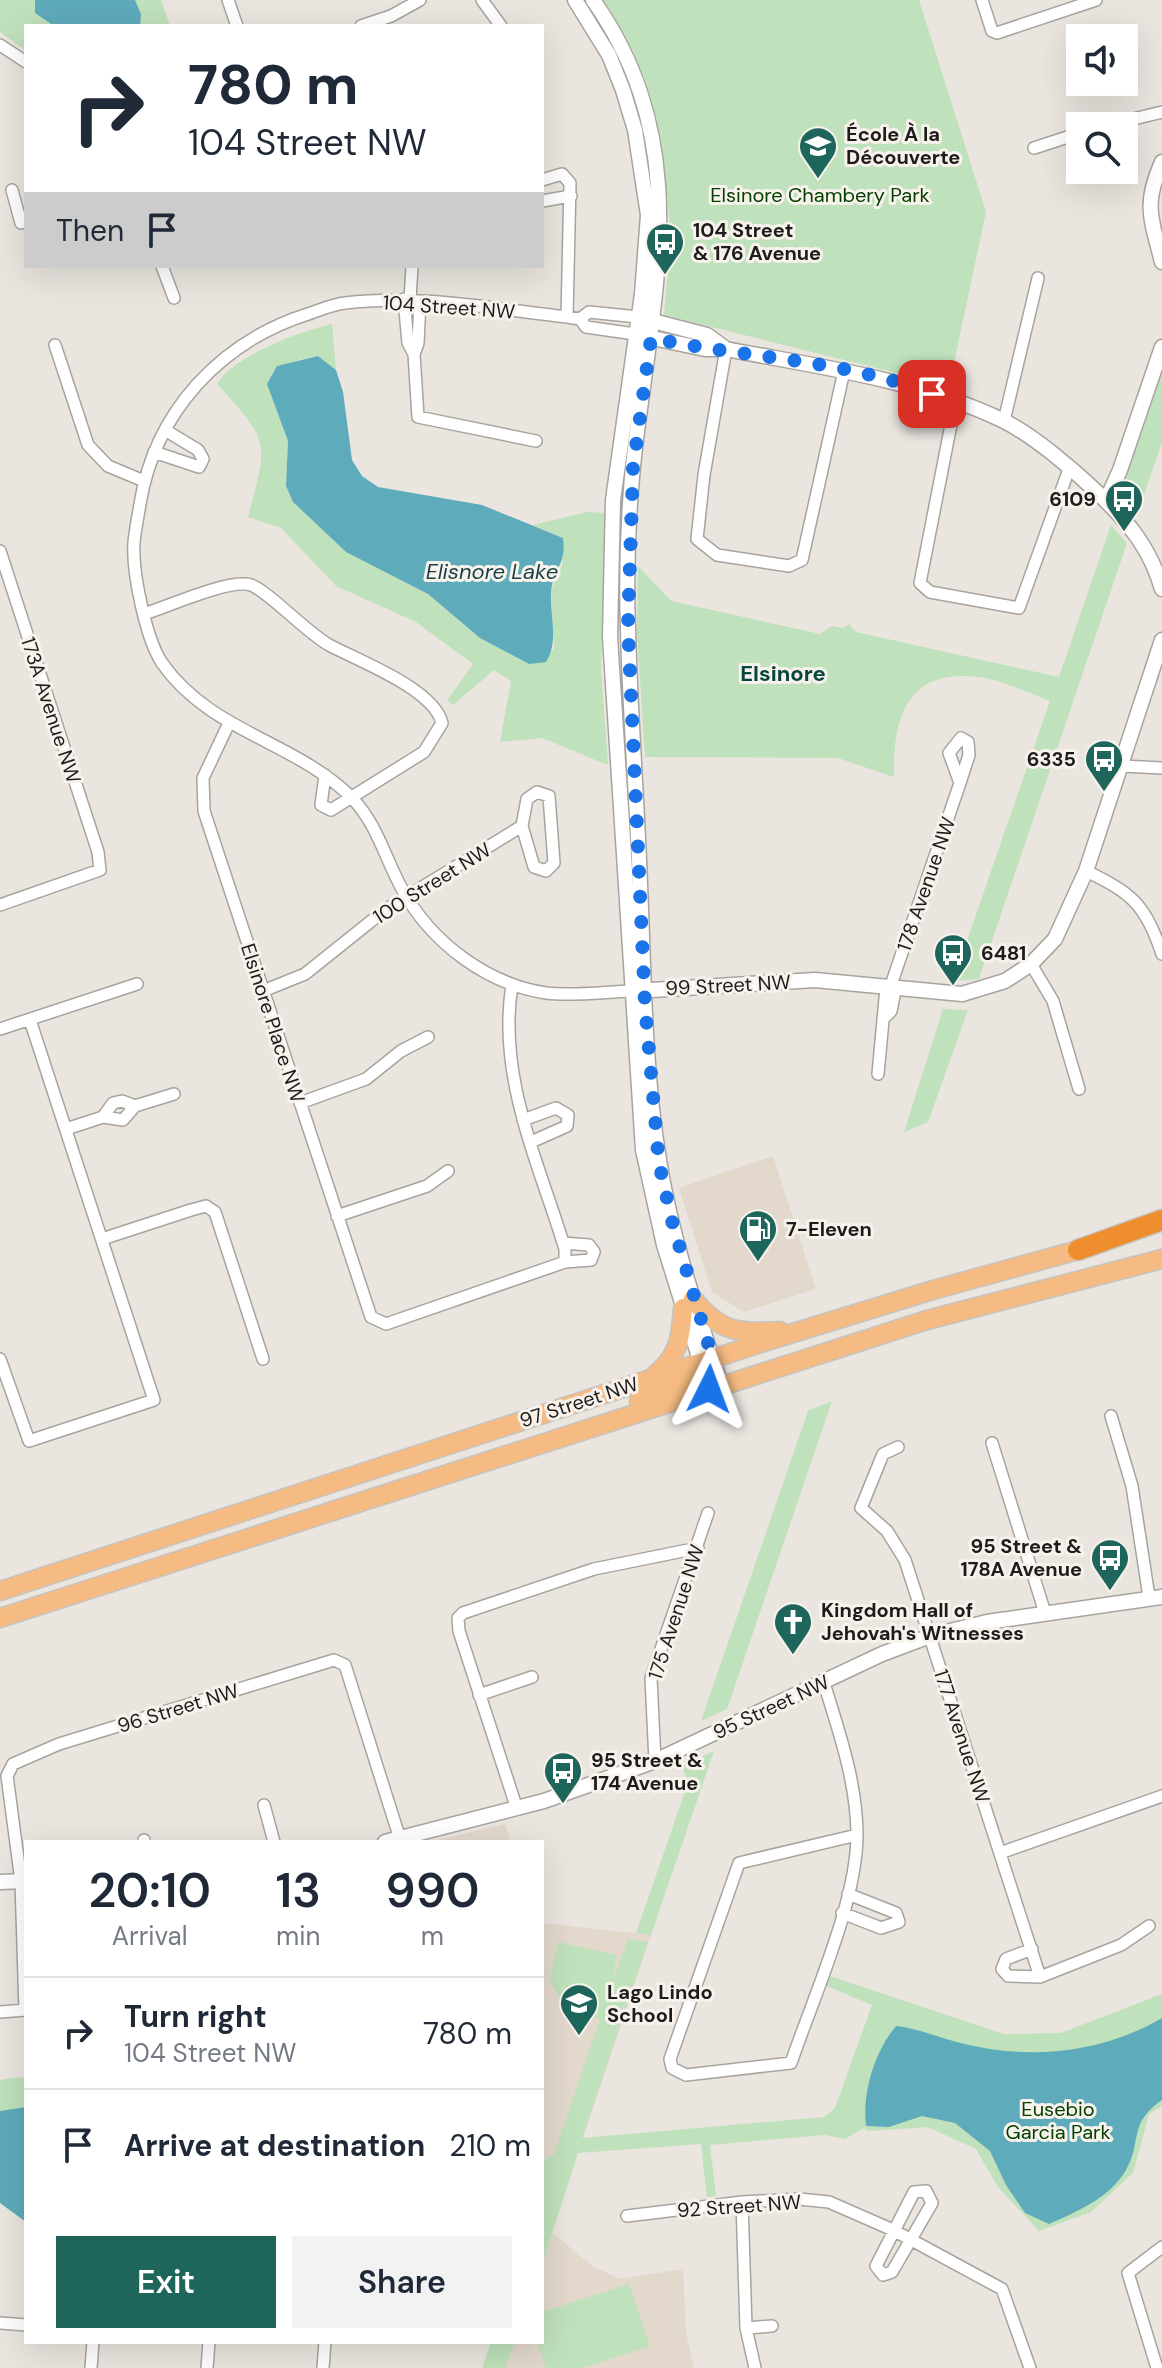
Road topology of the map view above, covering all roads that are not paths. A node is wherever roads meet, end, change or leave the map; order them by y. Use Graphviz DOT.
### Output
graph roads {
  1 [pos="228,0"];
  2 [pos="420,0"];
  3 [pos="482,0"];
  4 [pos="575,0"];
  5 [pos="593,0"];
  6 [pos="982,0"];
  7 [pos="1096,0"];
  8 [pos="236,24"];
  9 [pos="367,24"];
  10 [pos="500,24"];
  11 [pos="0,45"];
  12 [pos="24,61"];
  13 [pos="1162,112"];
  14 [pos="1138,118"];
  15 [pos="1066,138"];
  16 [pos="1034,148"];
  17 [pos="1162,162"];
  18 [pos="544,179"];
  19 [pos="12,190"];
  20 [pos="571,196"];
  21 [pos="544,201"];
  22 [pos="24,222"];
  23 [pos="1162,262"];
  24 [pos="163,268"];
  25 [pos="412,268"];
  26 [pos="1038,278"];
  27 [pos="174,298"];
  28 [pos="411,300"];
  29 [pos="638,317"];
  30 [pos="573,318"];
  31 [pos="654,322"];
  32 [pos="635,334"];
  33 [pos="651,338"];
  34 [pos="55,345"];
  35 [pos="1162,347"];
  36 [pos="726,349"];
  37 [pos="844,371"];
  38 [pos="955,404"];
  39 [pos="1004,421"];
  40 [pos="165,430"];
  41 [pos="536,441"];
  42 [pos="154,452"];
  43 [pos="1069,469"];
  44 [pos="144,481"];
  45 [pos="1106,501"];
  46 [pos="0,551"];
  47 [pos="1162,589"];
  48 [pos="144,614"];
  49 [pos="1161,648"];
  50 [pos="229,723"];
  51 [pos="1122,766"];
  52 [pos="1162,768"];
  53 [pos="325,775"];
  54 [pos="960,783"];
  55 [pos="353,799"];
  56 [pos="522,826"];
  57 [pos="1086,871"];
  58 [pos="408,899"];
  59 [pos="0,905"];
  60 [pos="1162,954"];
  61 [pos="1031,964"];
  62 [pos="137,984"];
  63 [pos="512,985"];
  64 [pos="891,985"];
  65 [pos="263,991"];
  66 [pos="638,991"];
  67 [pos="30,1020"];
  68 [pos="0,1029"];
  69 [pos="428,1037"];
  70 [pos="878,1074"];
  71 [pos="1079,1089"];
  72 [pos="174,1094"];
  73 [pos="300,1103"];
  74 [pos="523,1120"];
  75 [pos="66,1129"];
  76 [pos="531,1142"];
  77 [pos="448,1171"];
  78 [pos="337,1216"];
  79 [pos="1162,1220"];
  80 [pos="1162,1230"];
  81 [pos="102,1239"];
  82 [pos="563,1243"];
  83 [pos="1078,1250"];
  84 [pos="1162,1259"];
  85 [pos="565,1262"];
  86 [pos="688,1303"];
  87 [pos="806,1330"];
  88 [pos="0,1359"];
  89 [pos="263,1359"];
  90 [pos="709,1374"];
  91 [pos="650,1379"];
  92 [pos="1111,1416"];
  93 [pos="992,1443"];
  94 [pos="898,1447"];
  95 [pos="708,1513"];
  96 [pos="698,1548"];
  97 [pos="0,1591"];
  98 [pos="1155,1597"];
  99 [pos="1045,1613"];
  100 [pos="0,1618"];
  101 [pos="930,1636"];
  102 [pos="532,1677"];
  103 [pos="824,1683"];
  104 [pos="479,1695"];
  105 [pos="655,1761"];
  106 [pos="1162,1796"];
  107 [pos="264,1805"];
  108 [pos="517,1809"];
  109 [pos="857,1835"];
  110 [pos="400,1839"];
  111 [pos="273,1840"];
  112 [pos="395,1840"];
  113 [pos="1000,1853"];
  114 [pos="23,1881"];
  115 [pos="0,1882"];
  116 [pos="848,1894"];
  117 [pos="842,1913"];
  118 [pos="1149,1926"];
  119 [pos="24,1946"];
  120 [pos="1032,1949"];
  121 [pos="1040,1977"];
  122 [pos="24,2010"];
  123 [pos="0,2012"];
  124 [pos="742,2202"];
  125 [pos="627,2216"];
  126 [pos="893,2230"];
  127 [pos="912,2241"];
  128 [pos="1162,2247"];
  129 [pos="0,2323"];
  130 [pos="24,2325"];
  131 [pos="772,2326"];
  132 [pos="746,2328"];
  133 [pos="93,2344"];
  134 [pos="209,2344"];
  135 [pos="325,2344"];
  136 [pos="91,2368"];
  137 [pos="207,2368"];
  138 [pos="323,2368"];
  139 [pos="755,2368"];
  140 [pos="1030,2368"];
  141 [pos="1157,2368"];
  1 -- 8 [label="street"];
  2 -- 9 [label="street"];
  3 -- 10 [label="street"];
  4 -- 29 [label="street"];
  5 -- 31 [label="street"];
  6 -- 7 [label="street"];
  11 -- 12 [label="street"];
  13 -- 14 [label="street"];
  15 -- 16 [label="street"];
  17 -- 23 [label="street"];
  18 -- 20 [label="street"];
  19 -- 22 [label="street"];
  20 -- 21 [label="street"];
  20 -- 30 [label="street"];
  24 -- 27 [label="street"];
  25 -- 28 [label="street"];
  26 -- 39 [label="street"];
  28 -- 30 [label="street, 104 Street NW"];
  28 -- 40 [label="street, 104 Street NW"];
  28 -- 41 [label="street"];
  29 -- 30 [label="street, 104 Street NW"];
  29 -- 31 [label="street, 104 Street NW"];
  29 -- 32 [label="street"];
  30 -- 32 [label="street, 104 Street NW"];
  31 -- 33 [label="street"];
  31 -- 36 [label="street, 104 Street NW"];
  32 -- 33 [label="street, 104 Street NW"];
  32 -- 66 [label="street"];
  33 -- 36 [label="street, 104 Street NW"];
  33 -- 66 [label="street"];
  34 -- 44 [label="street"];
  35 -- 45 [label="street"];
  36 -- 37 [label="street, 104 Street NW"];
  36 -- 37 [label="street"];
  37 -- 38 [label="street, 104 Street NW"];
  38 -- 39 [label="street, 104 Street NW"];
  38 -- 43 [label="street"];
  39 -- 43 [label="street, 104 Street NW"];
  40 -- 42 [label="street, 104 Street NW"];
  40 -- 42 [label="street"];
  42 -- 44 [label="street, 104 Street NW"];
  43 -- 45 [label="street, 104 Street NW"];
  44 -- 48 [label="street, 104 Street NW"];
  45 -- 47 [label="street, 104 Street NW"];
  46 -- 59 [label="street, 173A Avenue NW"];
  48 -- 50 [label="street, 104 Street NW"];
  48 -- 55 [label="street"];
  49 -- 51 [label="street, 99 Street NW"];
  50 -- 53 [label="street, 99 Street NW"];
  50 -- 65 [label="street, Elsinore Place NW"];
  51 -- 52 [label="street"];
  51 -- 57 [label="street, 99 Street NW"];
  53 -- 55 [label="street, 99 Street NW"];
  53 -- 55 [label="street"];
  54 -- 64 [label="street, 178 Avenue NW"];
  55 -- 58 [label="street, 99 Street NW"];
  56 -- 56 [label="street"];
  56 -- 58 [label="street, 100 Street NW"];
  57 -- 60 [label="street"];
  57 -- 61 [label="street, 99 Street NW"];
  58 -- 63 [label="street, 99 Street NW"];
  58 -- 65 [label="street, 100 Street NW"];
  61 -- 64 [label="street, 99 Street NW"];
  61 -- 71 [label="street"];
  62 -- 67 [label="street"];
  63 -- 66 [label="street, 99 Street NW"];
  63 -- 74 [label="street"];
  64 -- 66 [label="street, 99 Street NW"];
  64 -- 70 [label="street"];
  65 -- 73 [label="street, Elsinore Place NW"];
  66 -- 86 [label="street"];
  67 -- 68 [label="street"];
  67 -- 75 [label="street"];
  69 -- 73 [label="street"];
  72 -- 75 [label="street"];
  73 -- 78 [label="street, Elsinore Place NW"];
  74 -- 76 [label="street"];
  74 -- 76 [label="street"];
  75 -- 81 [label="street"];
  76 -- 82 [label="street"];
  77 -- 78 [label="street"];
  78 -- 85 [label="street, Elsinore Place NW"];
  79 -- 83 [label="highway"];
  80 -- 83 [label="main road, 97 Street NW"];
  81 -- 88 [label="street"];
  81 -- 89 [label="street"];
  82 -- 85 [label="street"];
  82 -- 85 [label="street"];
  83 -- 87 [label="main road, 97 Street NW"];
  84 -- 90 [label="main road, 97 Street NW"];
  86 -- 87 [label="main road"];
  86 -- 90 [label="street"];
  86 -- 91 [label="main road"];
  87 -- 90 [label="main road, 97 Street NW"];
  90 -- 91 [label="main road, 97 Street NW"];
  90 -- 100 [label="main road, 97 Street NW"];
  91 -- 97 [label="main road, 97 Street NW"];
  92 -- 98 [label="street"];
  93 -- 99 [label="street"];
  94 -- 101 [label="street, 177 Avenue NW"];
  95 -- 96 [label="street, 175 Avenue NW"];
  96 -- 104 [label="street"];
  96 -- 105 [label="street, 175 Avenue NW"];
  98 -- 99 [label="street, 95 Street NW"];
  99 -- 101 [label="street, 95 Street NW"];
  101 -- 103 [label="street, 95 Street NW"];
  101 -- 113 [label="street, 177 Avenue NW"];
  102 -- 104 [label="street"];
  103 -- 105 [label="street, 95 Street NW"];
  103 -- 109 [label="street"];
  104 -- 108 [label="street"];
  105 -- 108 [label="street, 95 Street NW"];
  106 -- 113 [label="street"];
  107 -- 111 [label="street"];
  108 -- 110 [label="street, 95 Street NW"];
  109 -- 116 [label="street"];
  109 -- 117 [label="street"];
  110 -- 112 [label="street, 95 Street NW"];
  110 -- 114 [label="street, 96 Street NW"];
  113 -- 120 [label="street, 177 Avenue NW"];
  114 -- 115 [label="street"];
  114 -- 119 [label="street"];
  116 -- 117 [label="street"];
  116 -- 117 [label="street"];
  118 -- 121 [label="street"];
  120 -- 121 [label="street, 177 Avenue NW"];
  120 -- 121 [label="street"];
  122 -- 123 [label="street"];
  124 -- 125 [label="street, 92 Street NW"];
  124 -- 126 [label="street, 92 Street NW"];
  124 -- 132 [label="street"];
  126 -- 127 [label="street, 92 Street NW"];
  126 -- 127 [label="street"];
  126 -- 127 [label="street"];
  127 -- 140 [label="street, 92 Street NW"];
  128 -- 141 [label="street"];
  129 -- 130 [label="street"];
  131 -- 132 [label="street"];
  132 -- 139 [label="street"];
  133 -- 136 [label="street"];
  134 -- 137 [label="street"];
  135 -- 138 [label="street"];
}
